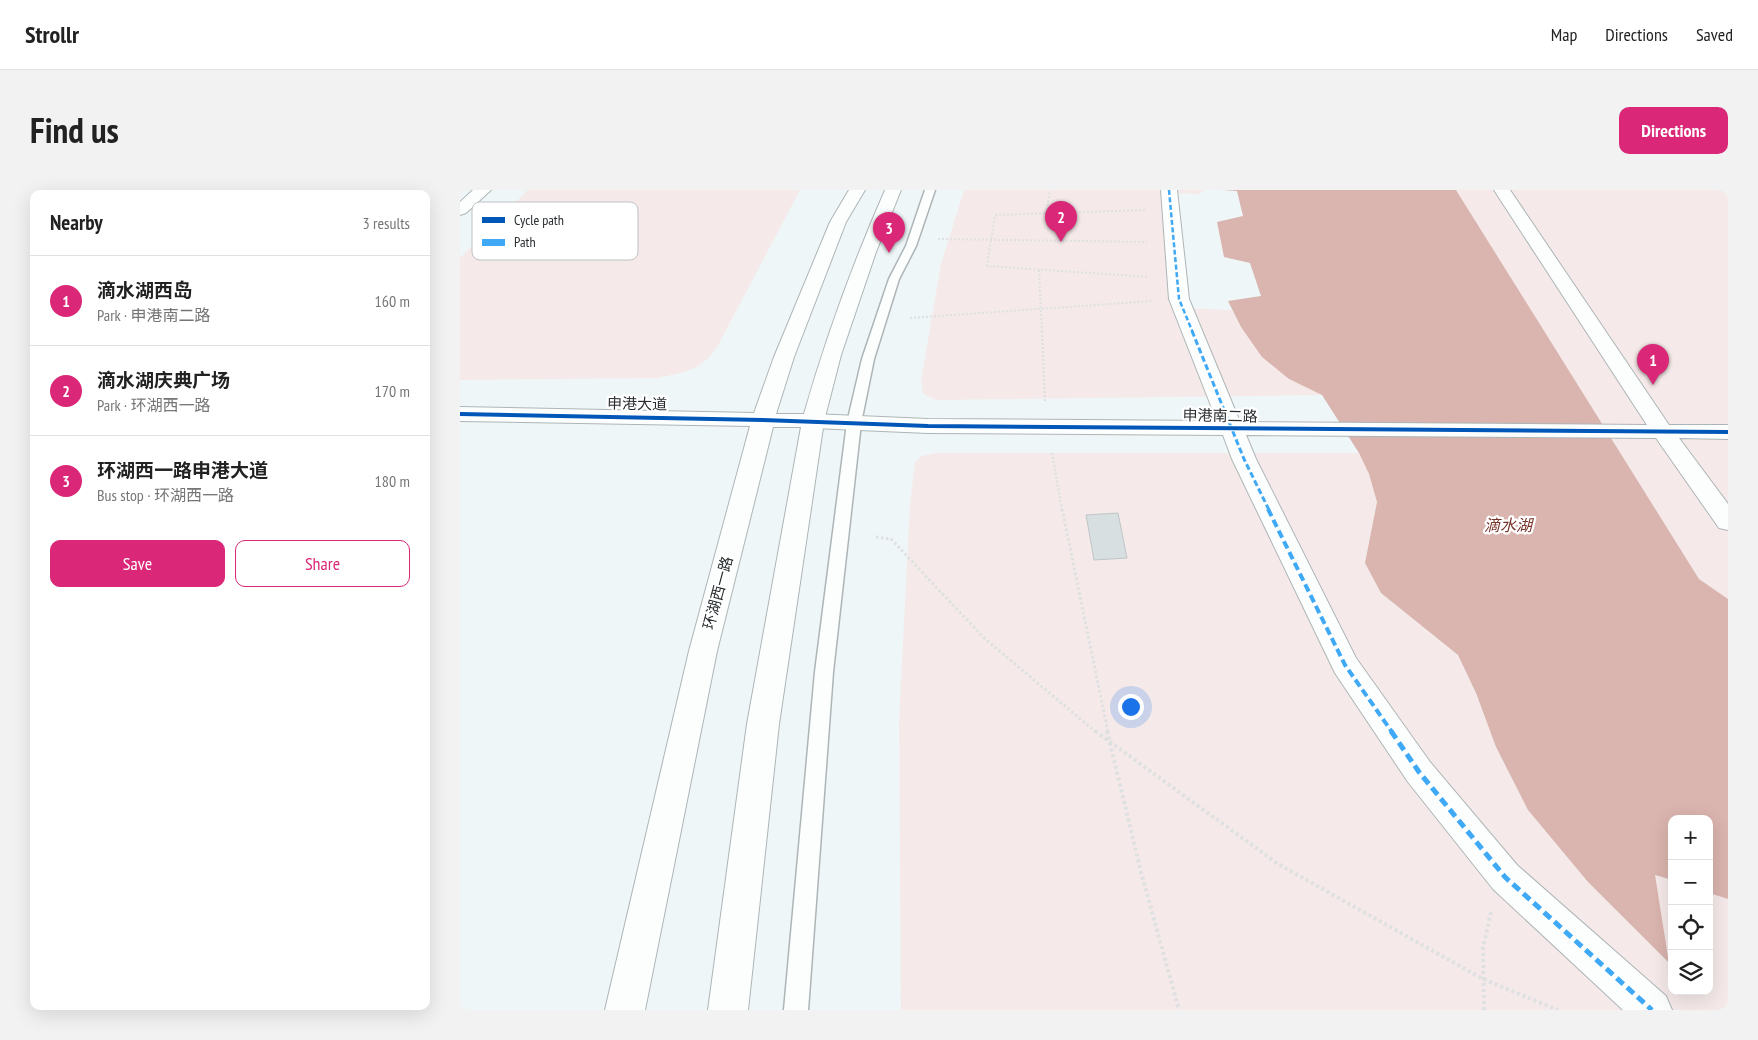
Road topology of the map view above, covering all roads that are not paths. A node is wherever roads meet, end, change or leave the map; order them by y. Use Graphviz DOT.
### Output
graph roads {
  1 [pos="483,190"];
  2 [pos="857,190"];
  3 [pos="894,190"];
  4 [pos="930,190"];
  5 [pos="1502,190"];
  6 [pos="1170,200"];
  7 [pos="460,210"];
  8 [pos="460,414"];
  9 [pos="763,420"];
  10 [pos="813,421"];
  11 [pos="854,423"];
  12 [pos="1231,429"];
  13 [pos="1663,432"];
  14 [pos="1728,432"];
  15 [pos="1724,509"];
  16 [pos="625,1010"];
  17 [pos="728,1010"];
  18 [pos="796,1010"];
  19 [pos="1652,1010"];
  1 -- 7 [label="street"];
  2 -- 9 [label="street, 环湖西一路"];
  3 -- 10 [label="street"];
  4 -- 11 [label="lane"];
  5 -- 13 [label="street"];
  6 -- 12 [label="street"];
  8 -- 9 [label="street, 申港大道"];
  9 -- 10 [label="street, 申港大道"];
  9 -- 16 [label="street, 环湖西一路"];
  10 -- 11 [label="street, 申港南二路"];
  10 -- 17 [label="street"];
  11 -- 12 [label="street, 申港南二路"];
  11 -- 18 [label="lane"];
  12 -- 13 [label="street, 申港南二路"];
  12 -- 19 [label="street"];
  13 -- 14 [label="street, 申港南二路"];
  13 -- 15 [label="street"];
}
